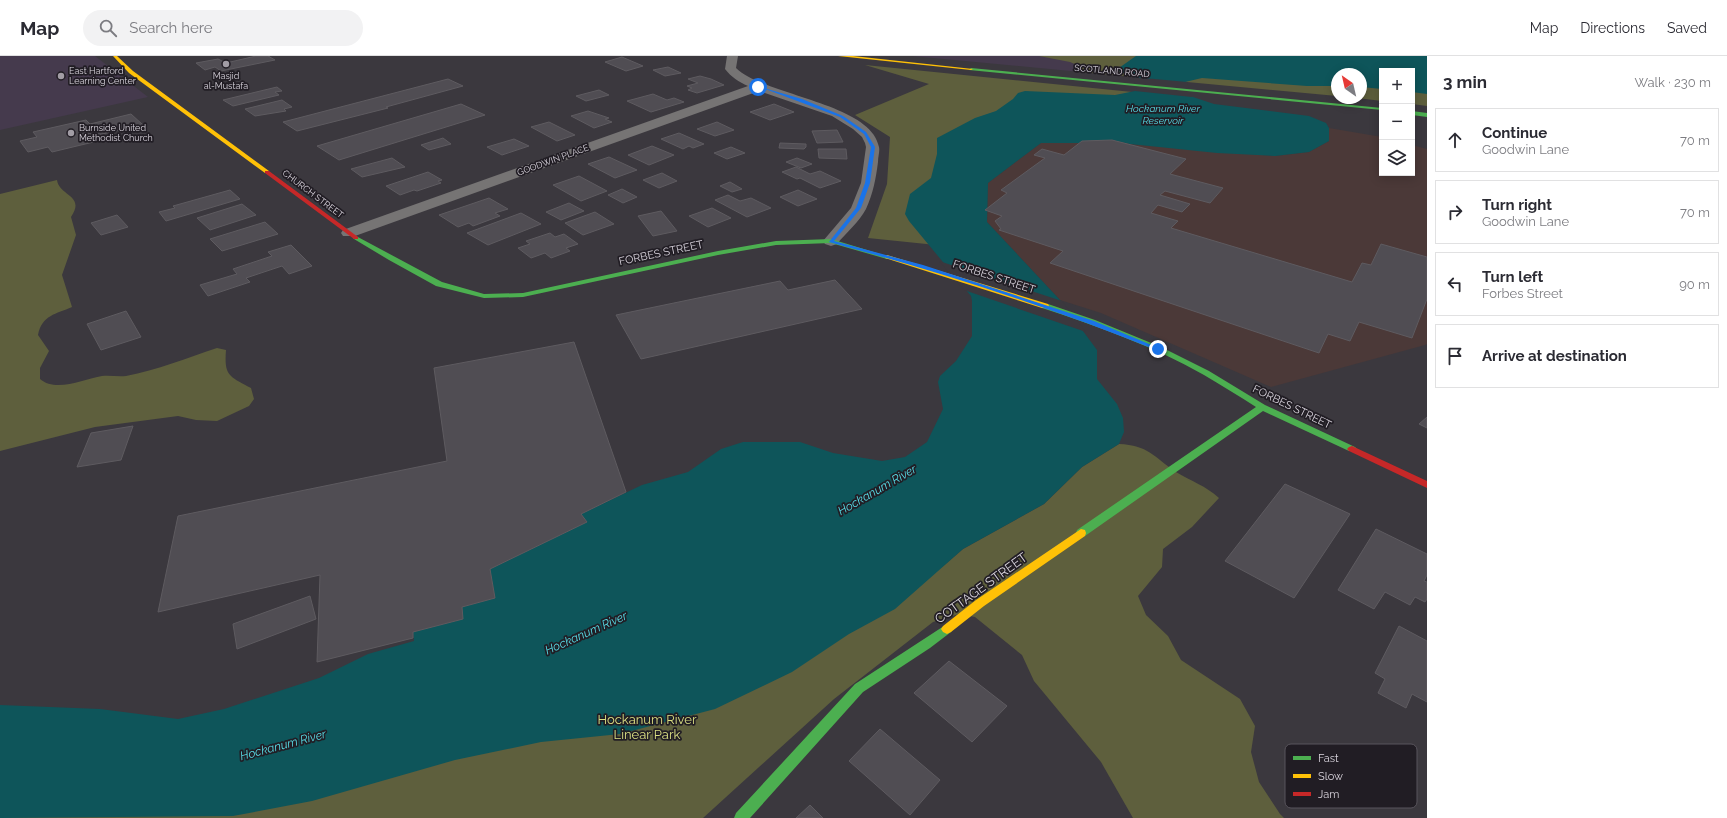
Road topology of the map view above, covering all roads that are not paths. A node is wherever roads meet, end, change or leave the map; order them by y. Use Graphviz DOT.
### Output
graph roads {
  1 [pos="115,56"];
  2 [pos="733,56"];
  3 [pos="840,56"];
  4 [pos="758,87"];
  5 [pos="1379,109"];
  6 [pos="1415,113"];
  7 [pos="1427,115"];
  8 [pos="349,233"];
  9 [pos="831,241"];
  10 [pos="523,295"];
  11 [pos="1262,407"];
  12 [pos="1427,485"];
  13 [pos="741,818"];
  1 -- 8 [label="street, CHURCH STREET"];
  2 -- 4 [label="street"];
  3 -- 5 [label="street, SCOTLAND ROAD"];
  4 -- 8 [label="street, GOODWIN PLACE"];
  4 -- 9 [label="street"];
  6 -- 7 [label="street"];
  8 -- 10 [label="street, CHURCH STREET"];
  9 -- 10 [label="street, FORBES STREET"];
  9 -- 11 [label="street, FORBES STREET"];
  11 -- 12 [label="street, FORBES STREET"];
  11 -- 13 [label="street, COTTAGE STREET"];
}
